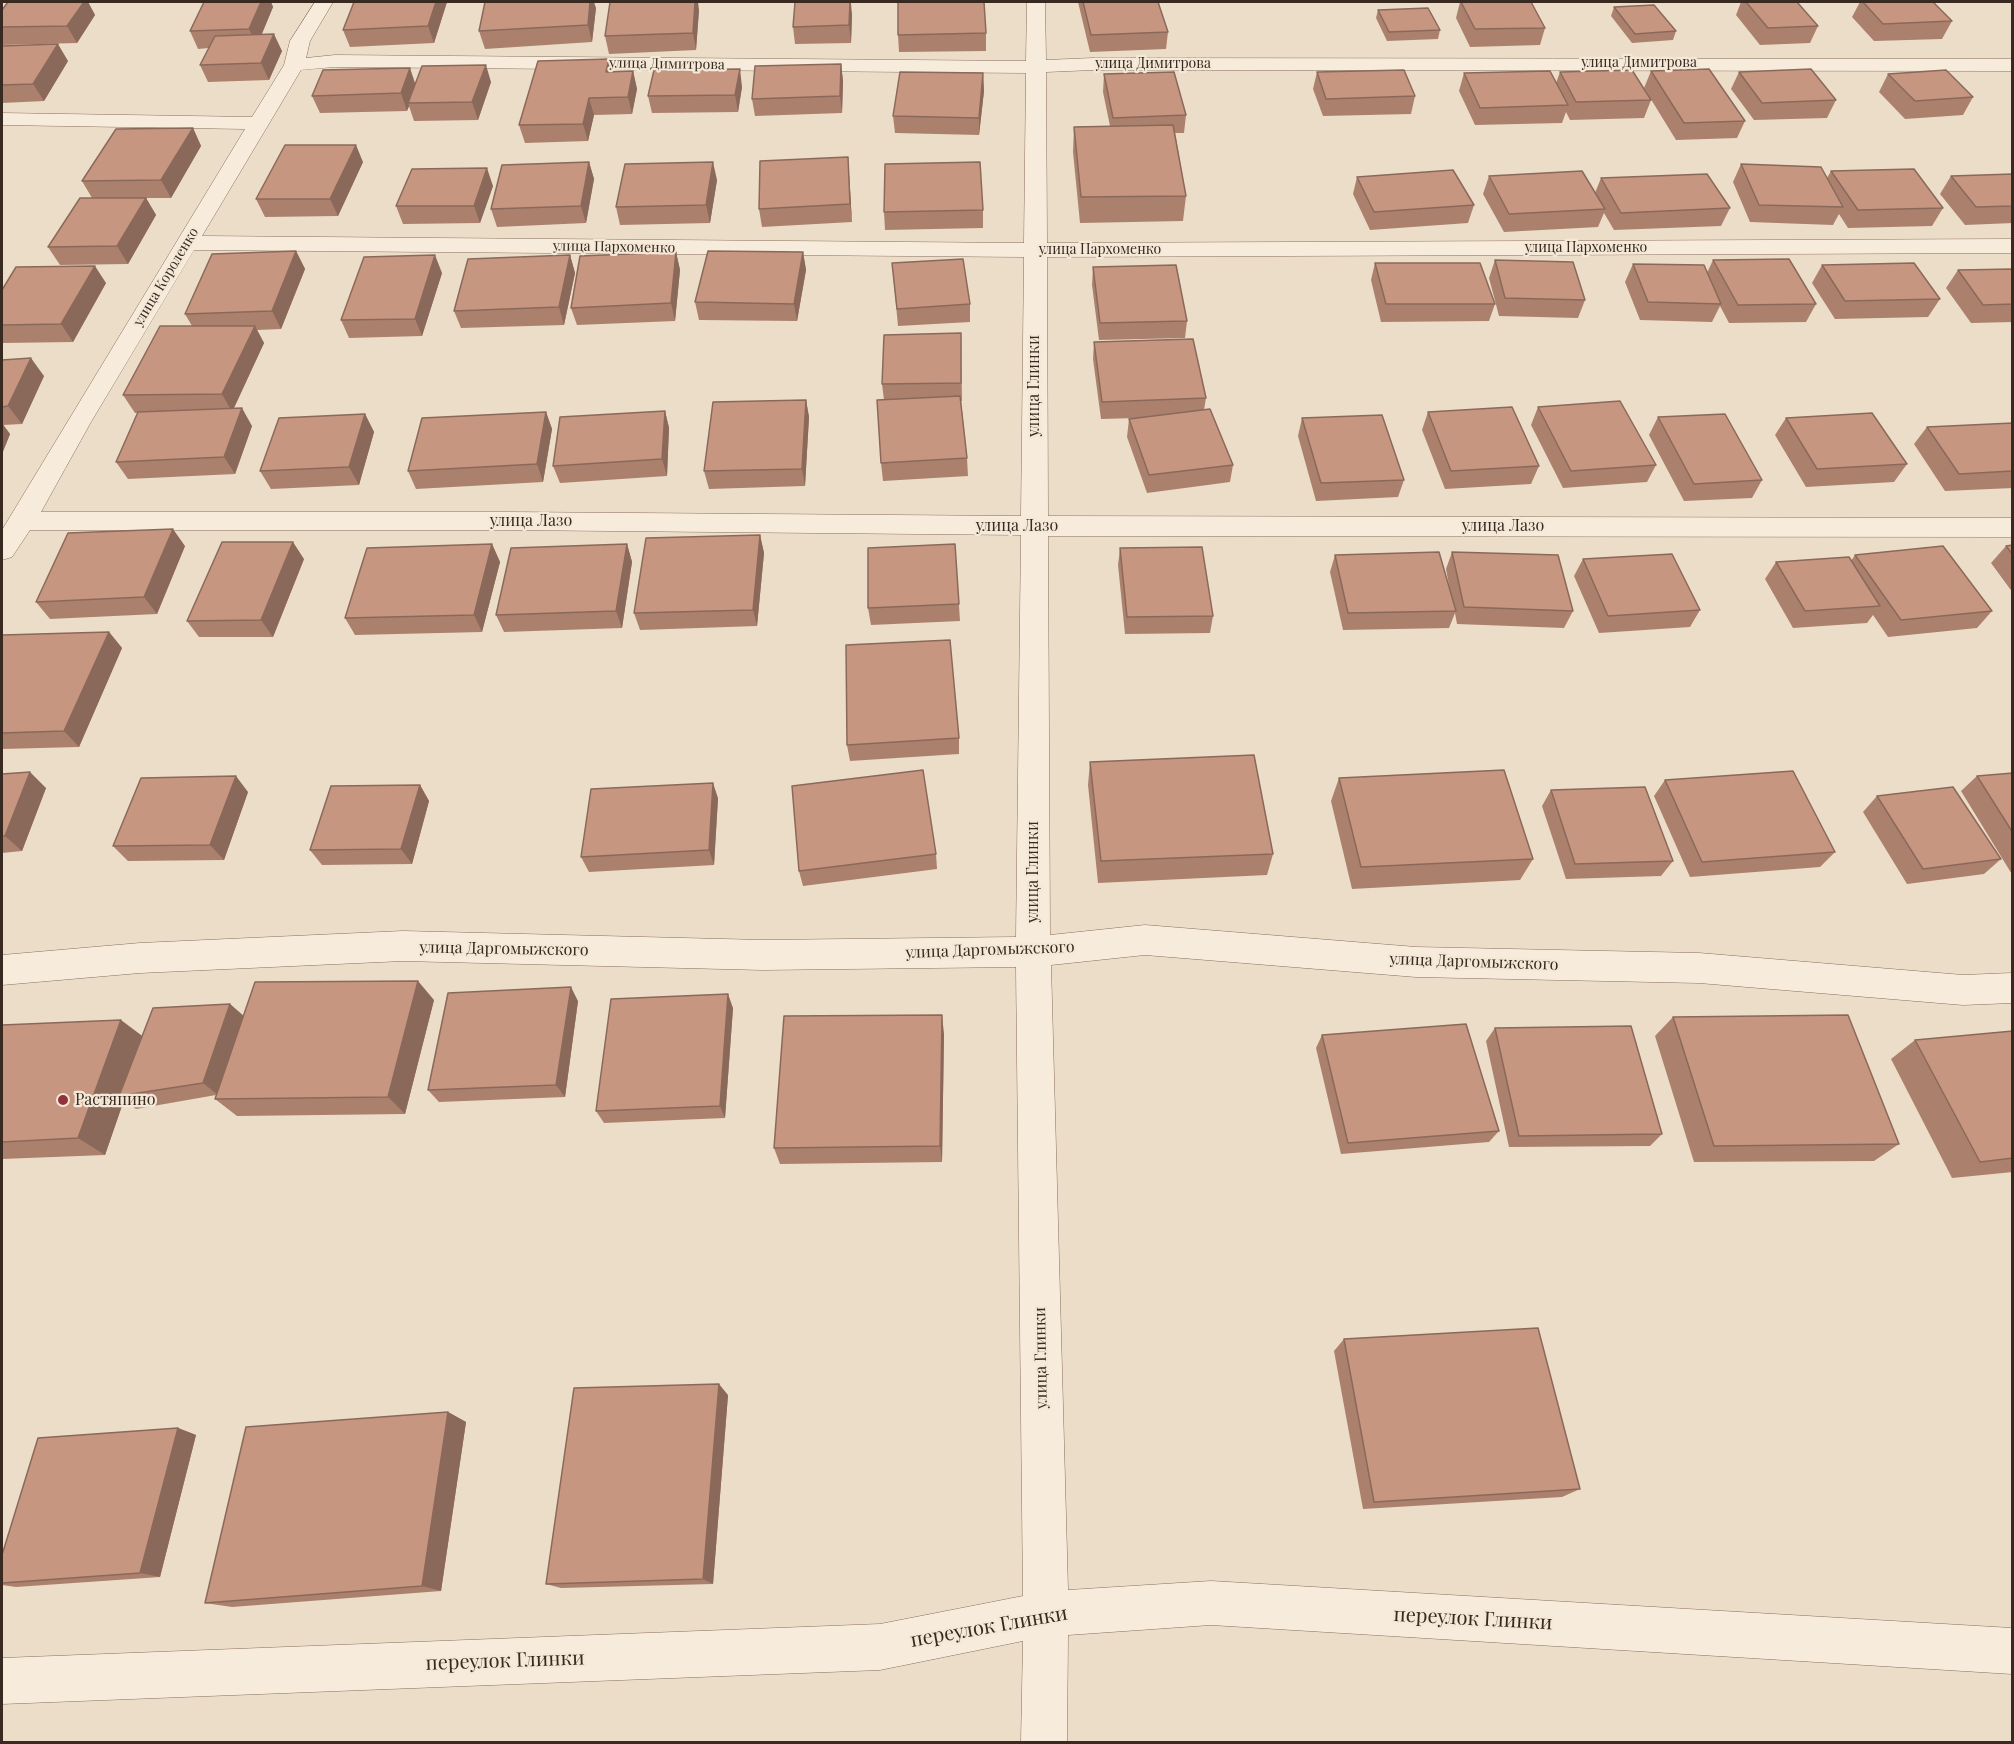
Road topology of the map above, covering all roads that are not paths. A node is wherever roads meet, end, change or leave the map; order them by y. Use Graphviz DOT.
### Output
graph roads {
  1 [pos="324,2"];
  2 [pos="1036,2"];
  3 [pos="294,65"];
  4 [pos="2013,65"];
  5 [pos="1035,67"];
  6 [pos="2,119"];
  7 [pos="259,123"];
  8 [pos="187,243"];
  9 [pos="2013,246"];
  10 [pos="1035,250"];
  11 [pos="22,522"];
  12 [pos="1034,526"];
  13 [pos="2013,527"];
  14 [pos="2,550"];
  15 [pos="1033,952"];
  16 [pos="2,970"];
  17 [pos="2013,988"];
  18 [pos="1046,1614"];
  19 [pos="2013,1651"];
  20 [pos="2,1681"];
  21 [pos="1044,1743"];
  1 -- 3 [label="street, улица Короленко"];
  2 -- 5 [label="street, улица Глинки"];
  3 -- 5 [label="street, улица Димитрова"];
  3 -- 7 [label="street, улица Короленко"];
  4 -- 5 [label="street, улица Димитрова"];
  5 -- 10 [label="street, улица Глинки"];
  6 -- 7 [label="street"];
  7 -- 8 [label="street, улица Короленко"];
  8 -- 10 [label="street, улица Пархоменко"];
  8 -- 11 [label="street, улица Короленко"];
  9 -- 10 [label="street, улица Пархоменко"];
  10 -- 12 [label="street, улица Глинки"];
  11 -- 12 [label="street, улица Лазо"];
  11 -- 14 [label="street, улица Короленко"];
  12 -- 13 [label="street, улица Лазо"];
  12 -- 15 [label="street, улица Глинки"];
  15 -- 16 [label="street, улица Даргомыжского"];
  15 -- 17 [label="street, улица Даргомыжского"];
  15 -- 18 [label="street, улица Глинки"];
  18 -- 19 [label="street, переулок Глинки"];
  18 -- 20 [label="street, переулок Глинки"];
  18 -- 21 [label="street, улица Глинки"];
}
